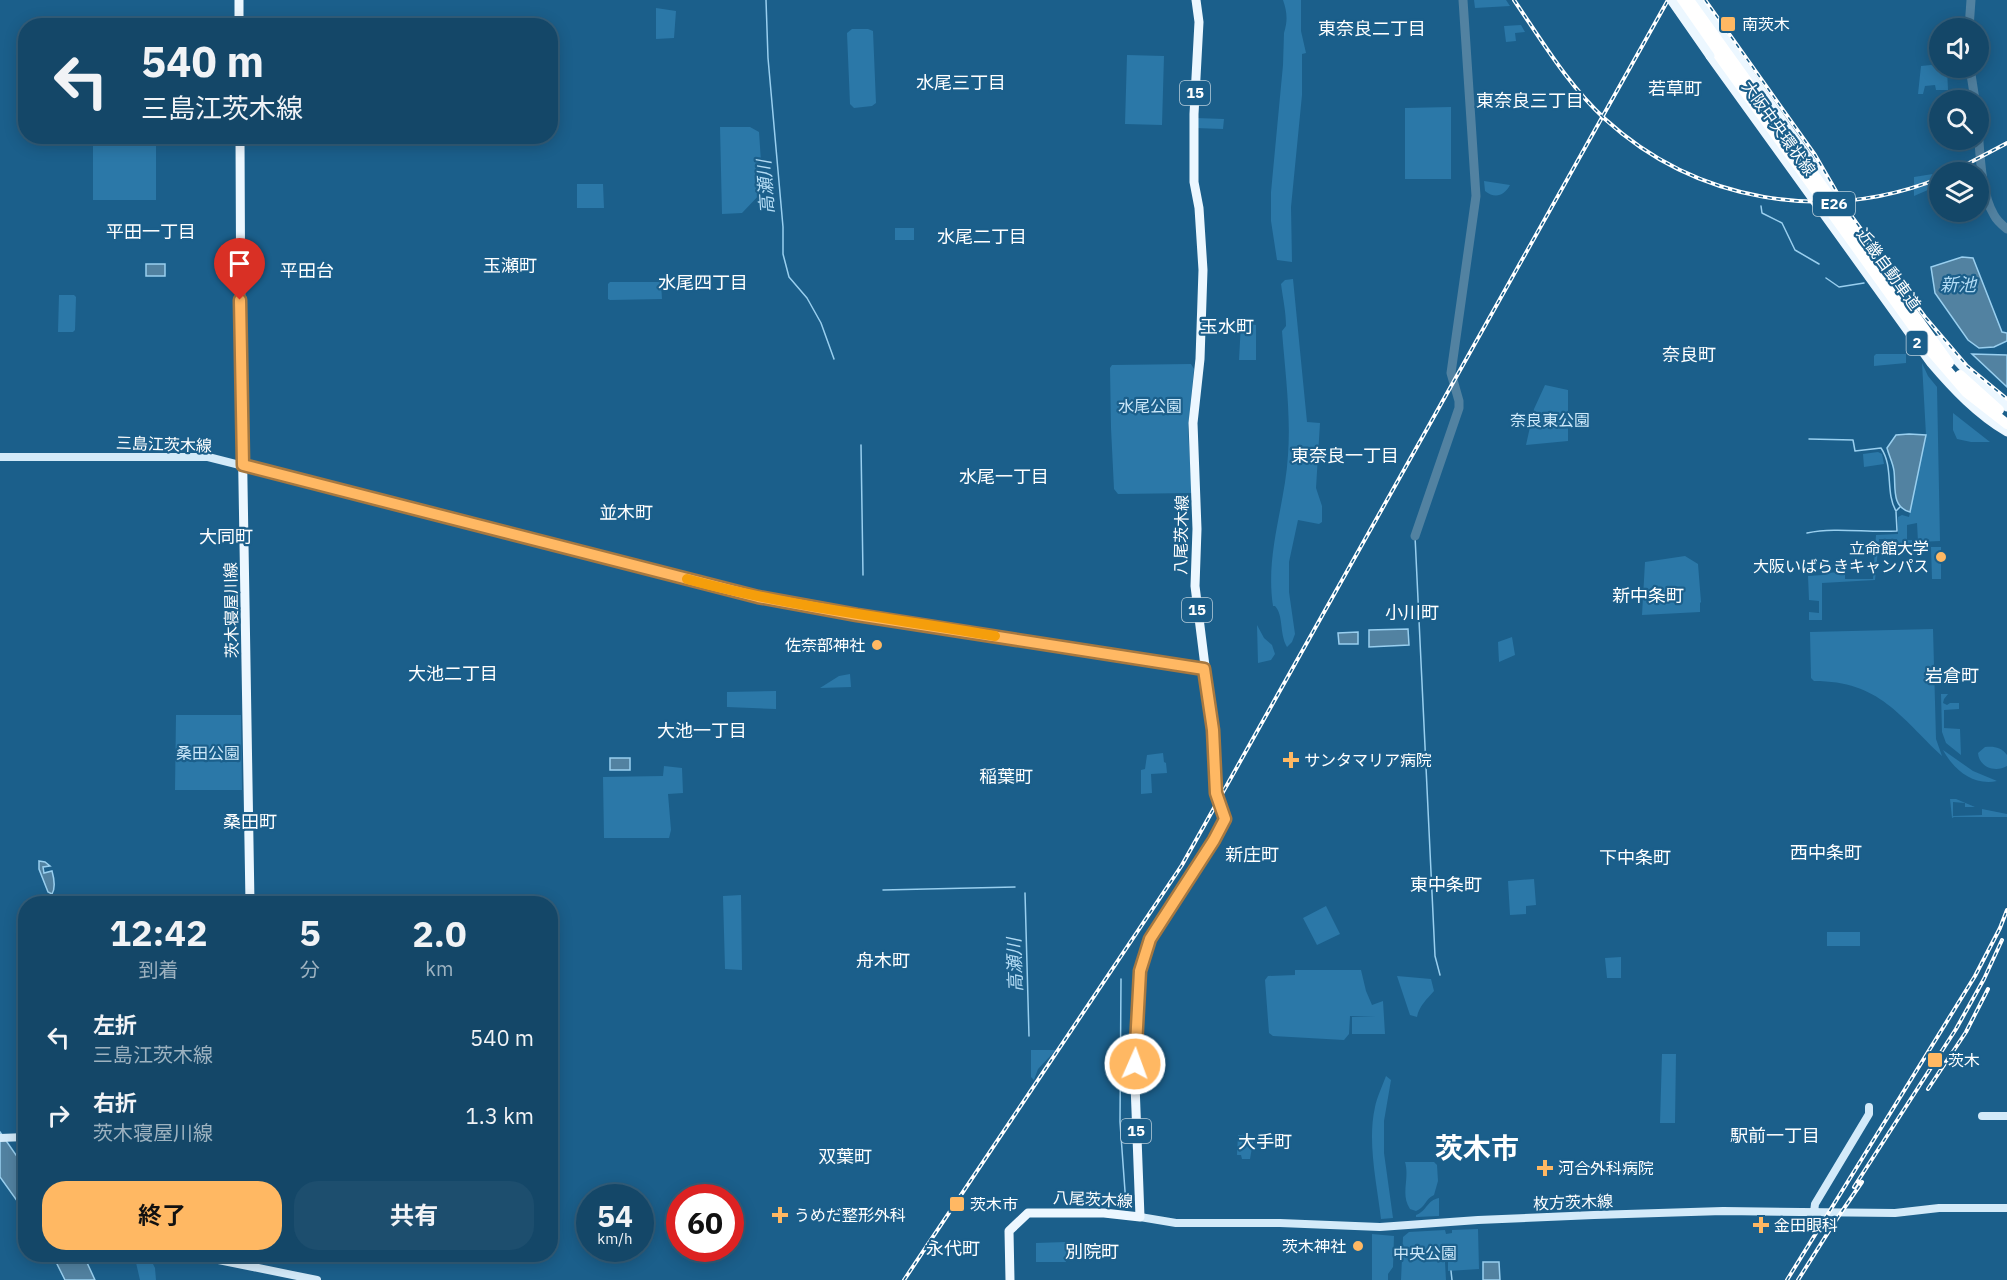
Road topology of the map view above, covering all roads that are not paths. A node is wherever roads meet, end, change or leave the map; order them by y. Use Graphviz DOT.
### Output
graph roads {
  1 [pos="239,0"];
  2 [pos="1196,0"];
  3 [pos="1671,0"];
  4 [pos="1679,0"];
  5 [pos="1689,0"];
  6 [pos="1698,0"];
  7 [pos="239,18"];
  8 [pos="240,144"];
  9 [pos="1931,363"];
  10 [pos="1962,368"];
  11 [pos="2007,401"];
  12 [pos="2007,407"];
  13 [pos="2007,416"];
  14 [pos="2007,424"];
  15 [pos="2007,432"];
  16 [pos="2007,438"];
  17 [pos="0,457"];
  18 [pos="243,465"];
  19 [pos="1204,669"];
  20 [pos="250,896"];
  21 [pos="1869,1107"];
  22 [pos="1982,1116"];
  23 [pos="2007,1116"];
  24 [pos="18,1137"];
  25 [pos="0,1138"];
  26 [pos="2007,1208"];
  27 [pos="1814,1212"];
  28 [pos="1140,1217"];
  29 [pos="228,1262"];
  30 [pos="317,1280"];
  31 [pos="1010,1280"];
  1 -- 7 [label="main road"];
  2 -- 19 [label="main road, 八尾茨木線 / 15"];
  3 -- 9 [label="main road, 大阪中央環状線 / 2, bridge"];
  4 -- 14 [label="highway, 近畿自動車道 / E26"];
  5 -- 13 [label="highway, 近畿自動車道 / E26"];
  6 -- 10 [label="main road, 大阪中央環状線 / 2"];
  8 -- 18 [label="main road, 茨木寝屋川線"];
  9 -- 15 [label="main road, 大阪中央環状線 / 2"];
  9 -- 16 [label="main road"];
  10 -- 11 [label="main road"];
  10 -- 12 [label="main road, 大阪中央環状線 / 2"];
  17 -- 18 [label="main road, 三島江茨木線"];
  18 -- 19 [label="main road, 三島江茨木線"];
  18 -- 20 [label="main road, 茨木寝屋川線"];
  19 -- 28 [label="main road, 八尾茨木線 / 15"];
  21 -- 27 [label="main road"];
  22 -- 23 [label="main road"];
  24 -- 25 [label="main road"];
  26 -- 27 [label="main road, 枚方茨木線"];
  27 -- 28 [label="main road, 枚方茨木線"];
  28 -- 31 [label="main road, 八尾茨木線"];
  29 -- 30 [label="main road"];
}
